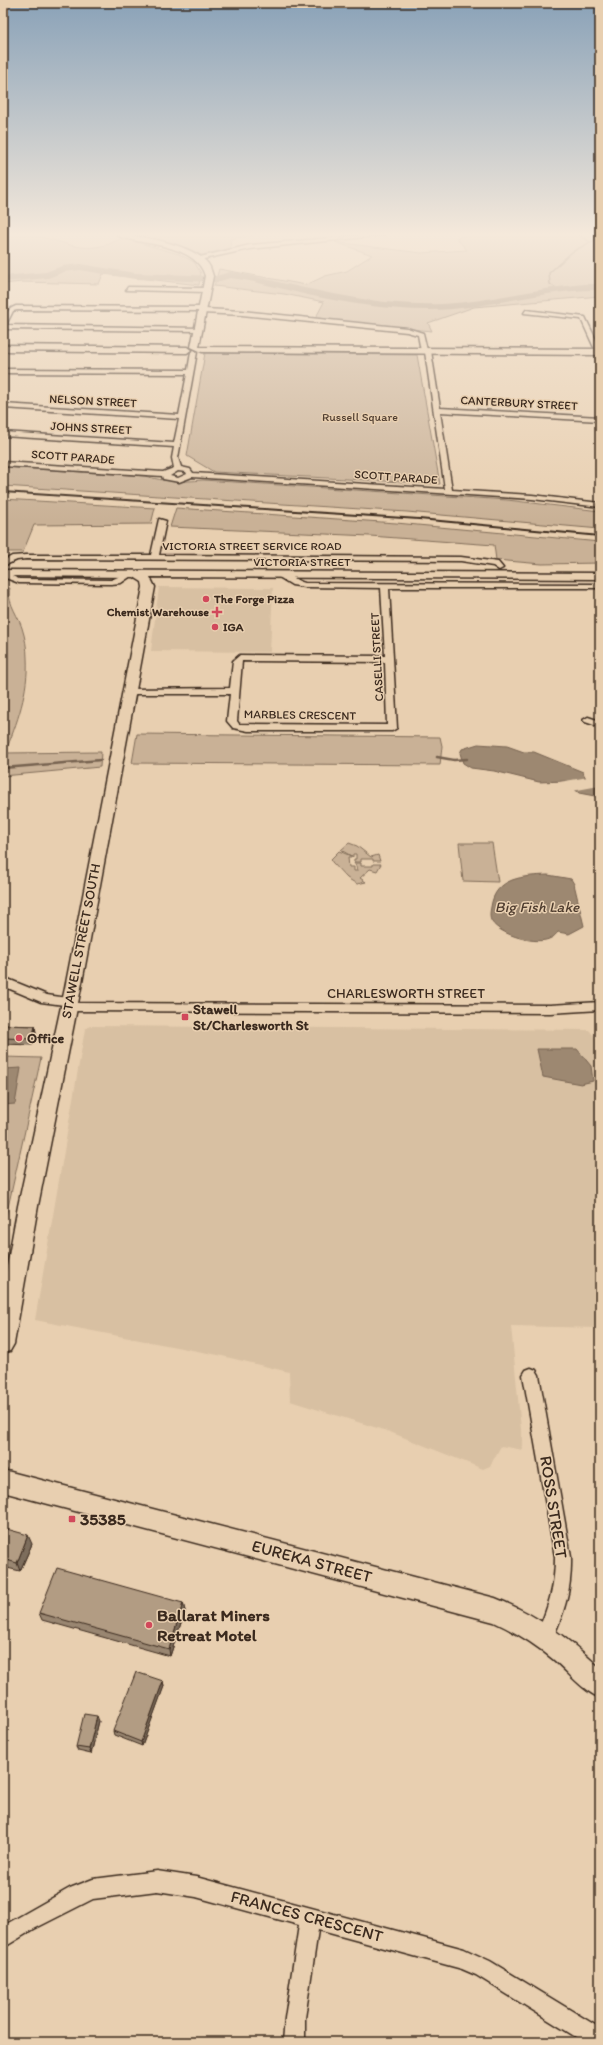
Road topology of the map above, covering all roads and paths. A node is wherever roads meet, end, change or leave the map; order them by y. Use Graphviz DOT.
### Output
graph roads {
  1 [pos="199,330"];
  2 [pos="409,330"];
  3 [pos="589,330"];
  4 [pos="3,348"];
  5 [pos="195,349"];
  6 [pos="426,351"];
  7 [pos="600,352"];
  8 [pos="3,371"];
  9 [pos="192,372"];
  10 [pos="3,406"];
  11 [pos="437,410"];
  12 [pos="182,417"];
  13 [pos="600,419"];
  14 [pos="3,434"];
  15 [pos="178,445"];
  16 [pos="3,464"];
  17 [pos="178,469"];
  18 [pos="165,474"];
  19 [pos="191,475"];
  20 [pos="449,492"];
  21 [pos="600,505"];
  22 [pos="162,521"];
  23 [pos="155,557"];
  24 [pos="3,565"];
  25 [pos="600,569"];
  26 [pos="137,572"];
  27 [pos="3,573"];
  28 [pos="156,574"];
  29 [pos="282,575"];
  30 [pos="502,576"];
  31 [pos="600,576"];
  32 [pos="384,585"];
  33 [pos="600,586"];
  34 [pos="144,609"];
  35 [pos="390,659"];
  36 [pos="234,691"];
  37 [pos="128,692"];
  38 [pos="588,720"];
  39 [pos="600,724"];
  40 [pos="392,728"];
  41 [pos="3,981"];
  42 [pos="69,1005"];
  43 [pos="600,1006"];
  44 [pos="3,1344"];
  45 [pos="531,1375"];
  46 [pos="3,1481"];
  47 [pos="545,1636"];
  48 [pos="600,1685"];
  49 [pos="310,1917"];
  50 [pos="3,1938"];
  51 [pos="600,2040"];
  52 [pos="294,2042"];
  1 -- 5 [label="street"];
  2 -- 6 [label="street"];
  3 -- 7 [label="street"];
  4 -- 5 [label="street"];
  5 -- 6 [label="street"];
  5 -- 9 [label="street"];
  6 -- 7 [label="street"];
  6 -- 11 [label="street"];
  8 -- 9 [label="street"];
  9 -- 12 [label="street"];
  10 -- 12 [label="street, NELSON STREET"];
  11 -- 13 [label="street, CANTERBURY STREET"];
  11 -- 20 [label="street"];
  12 -- 15 [label="street"];
  14 -- 15 [label="street, JOHNS STREET"];
  15 -- 17 [label="street"];
  16 -- 18 [label="street, SCOTT PARADE"];
  17 -- 18 [label="street"];
  17 -- 19 [label="street"];
  18 -- 19 [label="street"];
  19 -- 20 [label="street, SCOTT PARADE"];
  20 -- 21 [label="street, SCOTT PARADE"];
  22 -- 23 [label="street"];
  23 -- 24 [label="street, VICTORIA STREET SERVICE ROAD"];
  23 -- 30 [label="street, VICTORIA STREET SERVICE ROAD"];
  24 -- 26 [label="street, VICTORIA STREET"];
  25 -- 30 [label="street, VICTORIA STREET"];
  26 -- 27 [label="street, VICTORIA STREET"];
  26 -- 28 [label="street, VICTORIA STREET"];
  26 -- 30 [label="street, VICTORIA STREET"];
  26 -- 34 [label="street, STAWELL STREET SOUTH"];
  28 -- 29 [label="street, VICTORIA STREET"];
  28 -- 34 [label="street, STAWELL STREET SOUTH"];
  29 -- 30 [label="street, VICTORIA STREET"];
  29 -- 32 [label="street, VICTORIA STREET SERVICE ROAD"];
  30 -- 31 [label="street, VICTORIA STREET"];
  30 -- 32 [label="street, VICTORIA STREET SERVICE ROAD"];
  30 -- 33 [label="street, VICTORIA STREET SERVICE ROAD"];
  32 -- 35 [label="street, CASELLI STREET"];
  34 -- 37 [label="street, STAWELL STREET SOUTH"];
  35 -- 36 [label="street, MARBLES CRESCENT"];
  35 -- 40 [label="street, CASELLI STREET"];
  36 -- 37 [label="street"];
  36 -- 40 [label="street, MARBLES CRESCENT"];
  37 -- 42 [label="street, STAWELL STREET SOUTH"];
  38 -- 39 [label="street"];
  41 -- 42 [label="street, CHARLESWORTH STREET"];
  42 -- 43 [label="street, CHARLESWORTH STREET"];
  42 -- 44 [label="street, STAWELL STREET SOUTH"];
  45 -- 47 [label="street, ROSS STREET"];
  46 -- 47 [label="street, EUREKA STREET"];
  47 -- 48 [label="street, EUREKA STREET"];
  49 -- 50 [label="street, FRANCES CRESCENT"];
  49 -- 51 [label="street, FRANCES CRESCENT"];
  49 -- 52 [label="street"];
}
